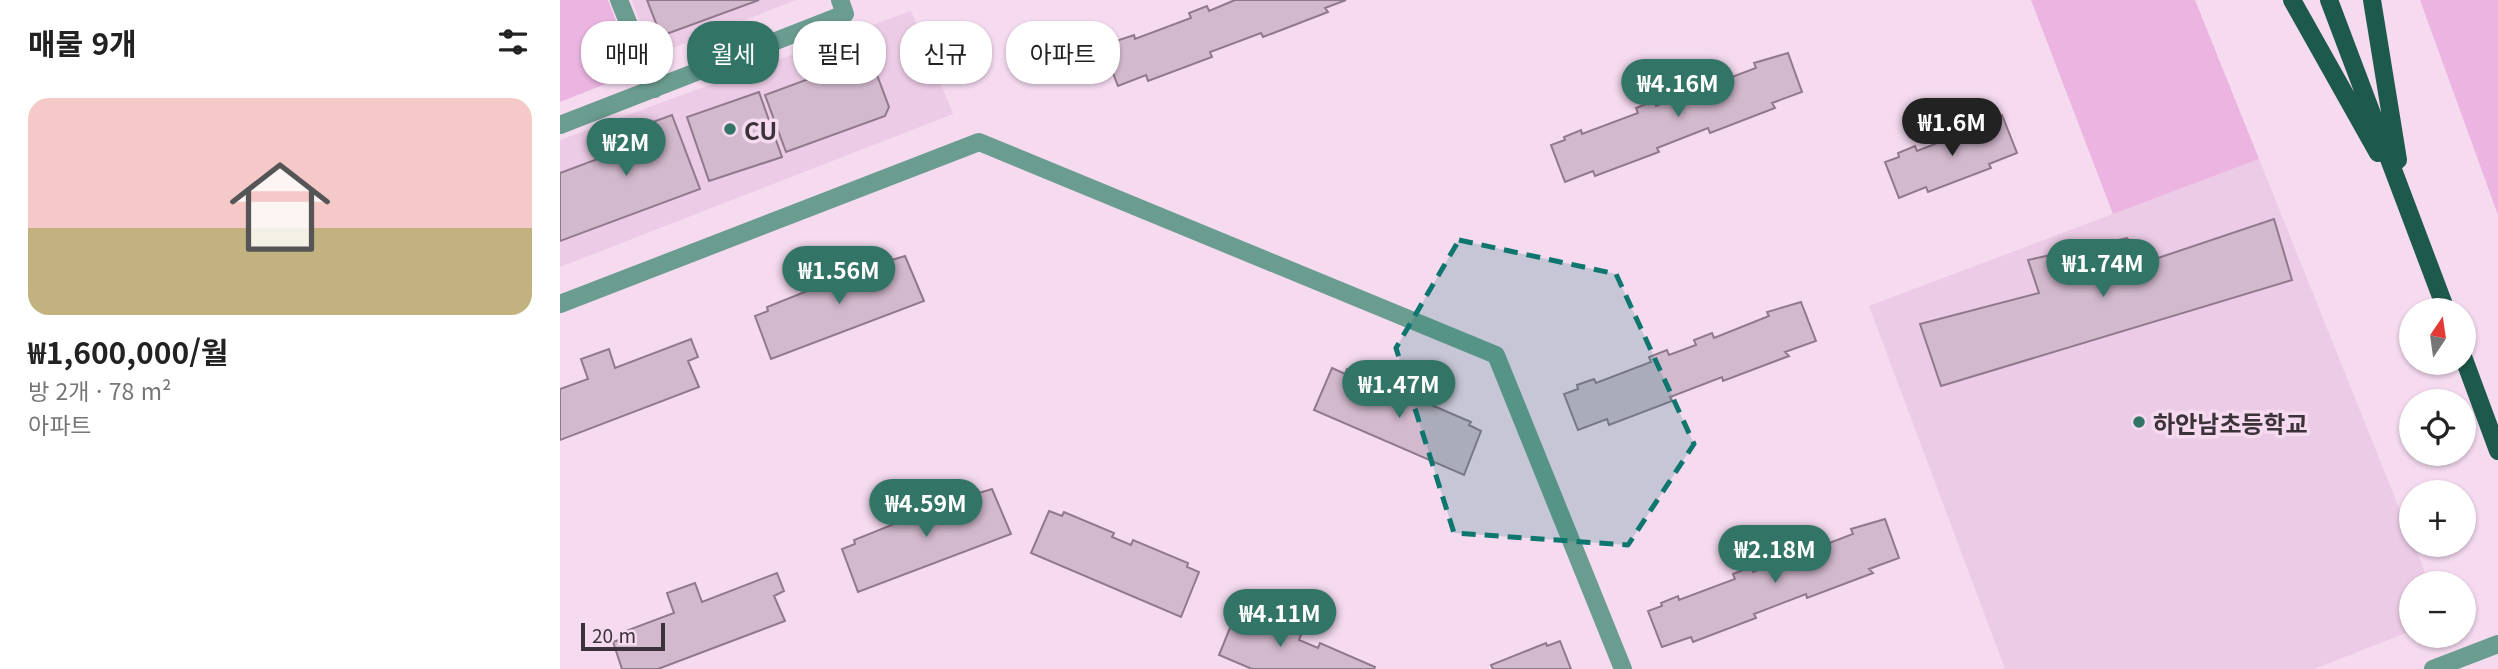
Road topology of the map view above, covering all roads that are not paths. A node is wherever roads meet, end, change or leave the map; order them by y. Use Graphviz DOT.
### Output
graph roads {
  1 [pos="619,0"];
  2 [pos="840,0"];
  3 [pos="2292,0"];
  4 [pos="2329,0"];
  5 [pos="2372,0"];
  6 [pos="654,89"];
  7 [pos="560,125"];
  8 [pos="2404,198"];
  9 [pos="2442,298"];
  10 [pos="560,304"];
  11 [pos="2470,375"];
  12 [pos="2498,451"];
  13 [pos="2498,644"];
  14 [pos="1623,669"];
  15 [pos="2433,669"];
  1 -- 6 [label="street"];
  2 -- 6 [label="street"];
  3 -- 8 [label="main road"];
  4 -- 8 [label="main road"];
  5 -- 8 [label="main road"];
  6 -- 7 [label="street"];
  8 -- 9 [label="main road"];
  10 -- 14 [label="street"];
  11 -- 12 [label="main road"];
  13 -- 15 [label="street"];
}
